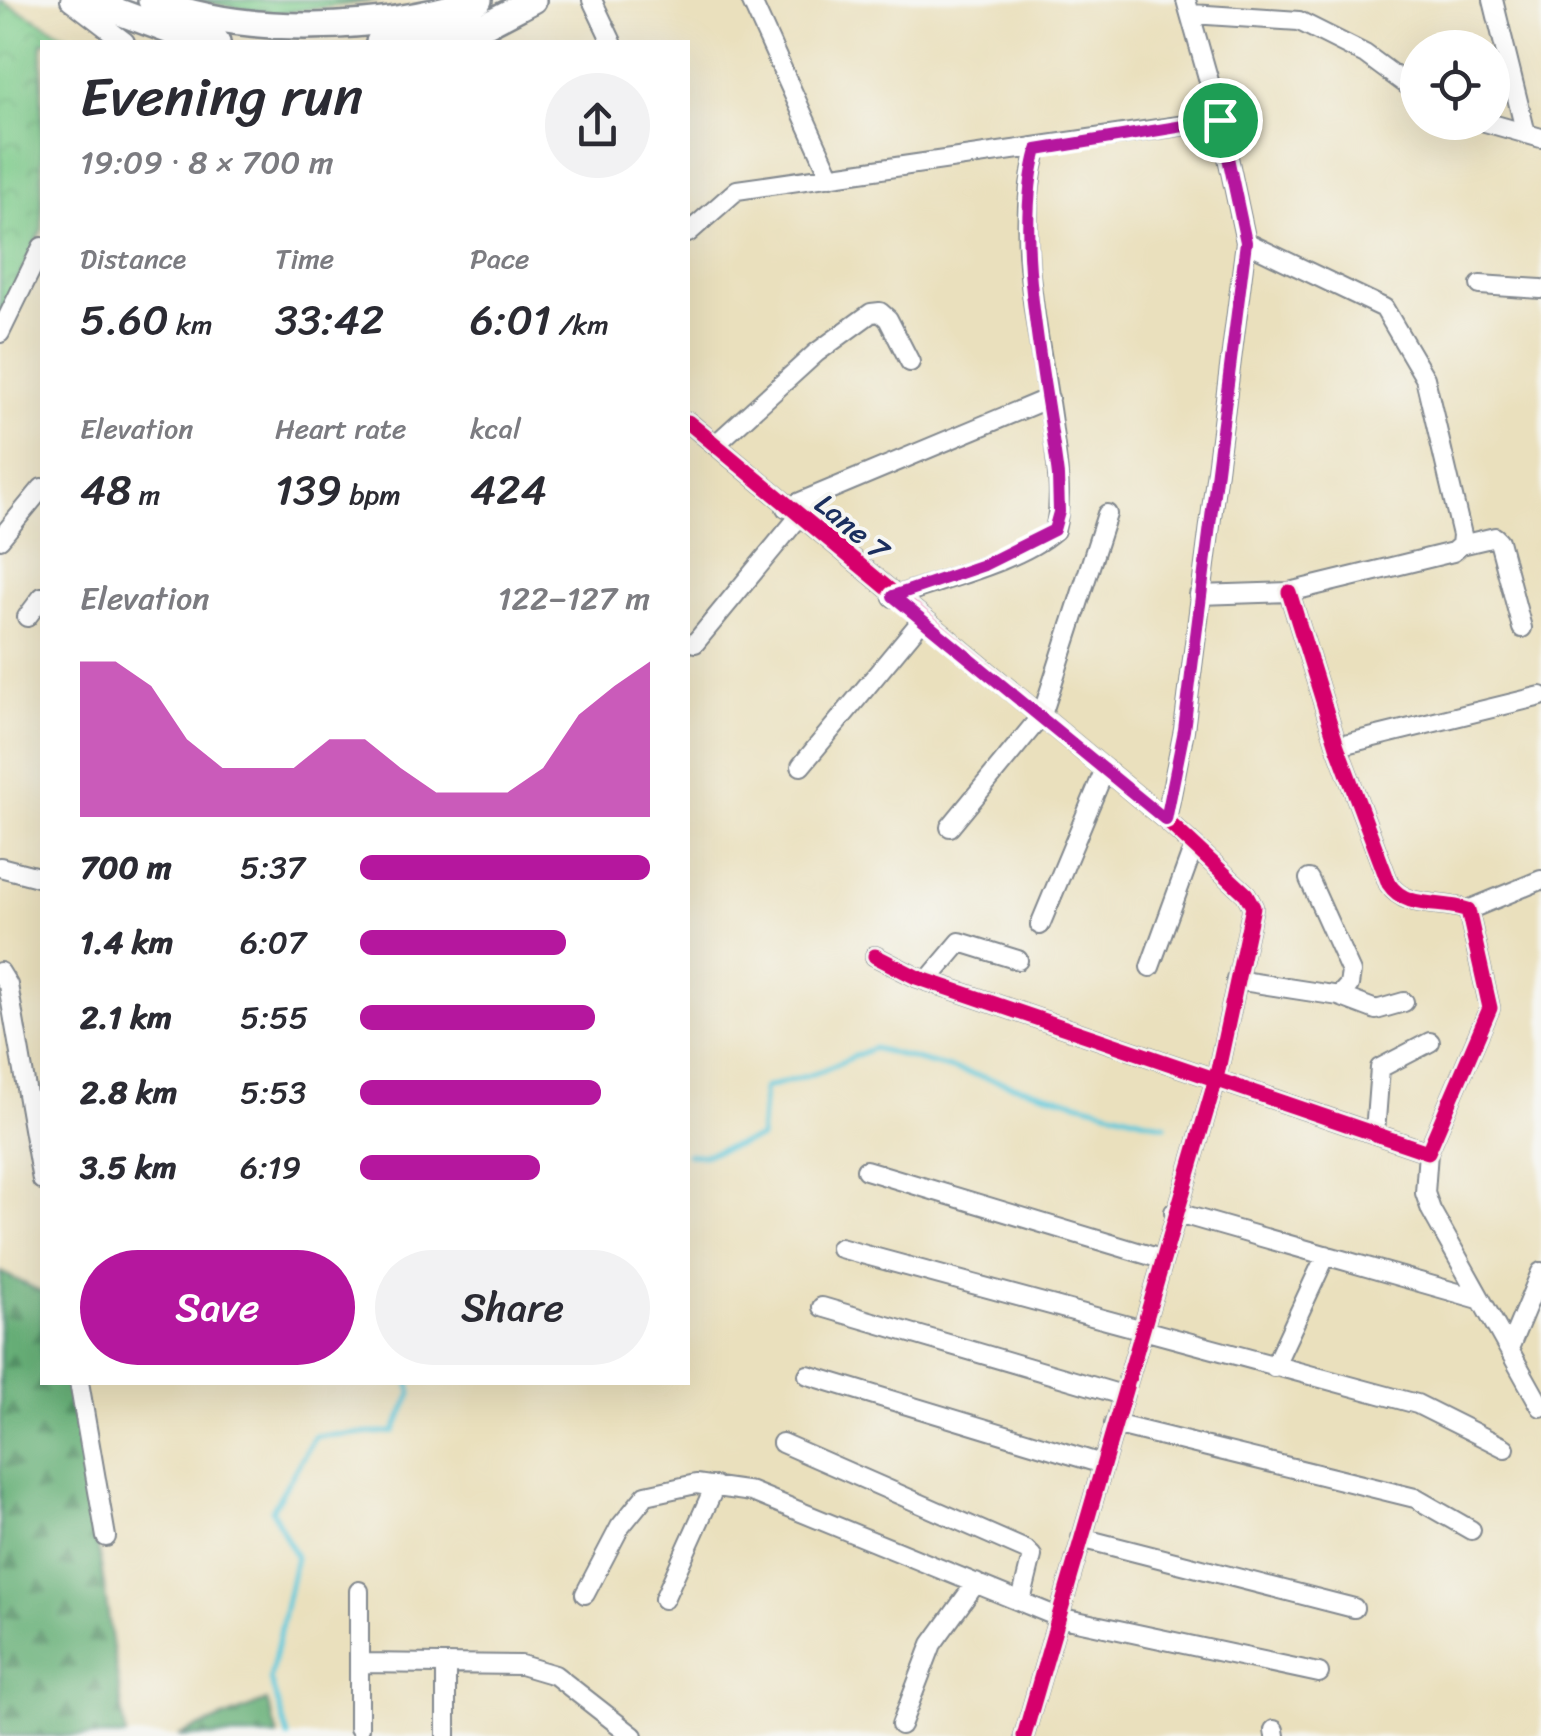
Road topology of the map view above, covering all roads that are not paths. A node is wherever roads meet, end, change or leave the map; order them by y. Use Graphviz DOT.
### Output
graph roads {
  1 [pos="70,0"];
  2 [pos="87,0"];
  3 [pos="151,0"];
  4 [pos="479,0"];
  5 [pos="533,0"];
  6 [pos="592,0"];
  7 [pos="752,0"];
  8 [pos="1493,0"];
  9 [pos="1189,7"];
  10 [pos="122,40"];
  11 [pos="205,40"];
  12 [pos="401,40"];
  13 [pos="611,40"];
  14 [pos="1400,80"];
  15 [pos="1220,120"];
  16 [pos="1533,136"];
  17 [pos="1037,150"];
  18 [pos="831,177"];
  19 [pos="690,231"];
  20 [pos="1246,242"];
  21 [pos="40,251"];
  22 [pos="1480,285"];
  23 [pos="1541,289"];
  24 [pos="0,333"];
  25 [pos="910,362"];
  26 [pos="1049,398"];
  27 [pos="690,424"];
  28 [pos="715,446"];
  29 [pos="40,490"];
  30 [pos="792,513"];
  31 [pos="1107,514"];
  32 [pos="0,539"];
  33 [pos="1461,545"];
  34 [pos="1289,592"];
  35 [pos="1200,594"];
  36 [pos="893,596"];
  37 [pos="40,600"];
  38 [pos="27,616"];
  39 [pos="922,620"];
  40 [pos="1522,628"];
  41 [pos="695,643"];
  42 [pos="1541,696"];
  43 [pos="1042,716"];
  44 [pos="1336,746"];
  45 [pos="801,766"];
  46 [pos="1105,769"];
  47 [pos="1166,820"];
  48 [pos="950,827"];
  49 [pos="1194,846"];
  50 [pos="0,867"];
  51 [pos="40,877"];
  52 [pos="1308,879"];
  53 [pos="1541,880"];
  54 [pos="1468,910"];
  55 [pos="1040,925"];
  56 [pos="875,956"];
  57 [pos="1018,960"];
  58 [pos="1150,967"];
  59 [pos="0,972"];
  60 [pos="1236,980"];
  61 [pos="927,981"];
  62 [pos="1338,996"];
  63 [pos="1404,1002"];
  64 [pos="1430,1042"];
  65 [pos="1216,1079"];
  66 [pos="1375,1134"];
  67 [pos="1428,1152"];
  68 [pos="40,1169"];
  69 [pos="866,1170"];
  70 [pos="1174,1212"];
  71 [pos="840,1248"];
  72 [pos="1326,1256"];
  73 [pos="1161,1259"];
  74 [pos="1541,1272"];
  75 [pos="1478,1299"];
  76 [pos="822,1307"];
  77 [pos="1140,1332"];
  78 [pos="1510,1346"];
  79 [pos="1274,1367"];
  80 [pos="808,1375"];
  81 [pos="80,1385"];
  82 [pos="1122,1395"];
  83 [pos="1541,1407"];
  84 [pos="1114,1424"];
  85 [pos="782,1444"];
  86 [pos="1505,1448"];
  87 [pos="1102,1464"];
  88 [pos="715,1486"];
  89 [pos="1471,1530"];
  90 [pos="106,1536"];
  91 [pos="1081,1538"];
  92 [pos="976,1583"];
  93 [pos="360,1592"];
  94 [pos="585,1594"];
  95 [pos="664,1599"];
  96 [pos="1021,1601"];
  97 [pos="1354,1608"];
  98 [pos="1058,1616"];
  99 [pos="360,1664"];
  100 [pos="446,1664"];
  101 [pos="1318,1673"];
  102 [pos="901,1724"];
  103 [pos="360,1728"];
  104 [pos="446,1736"];
  105 [pos="634,1736"];
  106 [pos="1024,1736"];
  1 -- 10 [label="street"];
  2 -- 11 [label="main road"];
  3 -- 4 [label="main road"];
  5 -- 12 [label="main road"];
  6 -- 13 [label="street"];
  7 -- 18 [label="street"];
  8 -- 16 [label="street"];
  9 -- 14 [label="street"];
  9 -- 15 [label="street"];
  15 -- 17 [label="street"];
  15 -- 20 [label="street"];
  17 -- 18 [label="street"];
  17 -- 26 [label="street"];
  18 -- 19 [label="street"];
  20 -- 33 [label="street"];
  20 -- 35 [label="street"];
  21 -- 24 [label="street"];
  22 -- 23 [label="street"];
  25 -- 28 [label="street"];
  26 -- 30 [label="street"];
  26 -- 36 [label="street"];
  27 -- 28 [label="street, Lane 7"];
  28 -- 30 [label="street, Lane 7"];
  29 -- 32 [label="street"];
  30 -- 36 [label="street, Lane 7"];
  30 -- 41 [label="street"];
  31 -- 43 [label="street"];
  33 -- 34 [label="street"];
  33 -- 40 [label="street"];
  34 -- 35 [label="street"];
  34 -- 44 [label="street"];
  35 -- 47 [label="street"];
  36 -- 39 [label="street, Lane 7"];
  37 -- 38 [label="street"];
  39 -- 43 [label="street, Lane 7"];
  39 -- 45 [label="street"];
  42 -- 44 [label="street"];
  43 -- 46 [label="street, Lane 7"];
  43 -- 48 [label="street"];
  44 -- 54 [label="street"];
  46 -- 47 [label="street, Lane 7"];
  46 -- 55 [label="street"];
  47 -- 49 [label="street, Lane 7"];
  49 -- 58 [label="street"];
  49 -- 60 [label="street, Lane 7"];
  50 -- 51 [label="street"];
  52 -- 62 [label="street"];
  53 -- 54 [label="street"];
  54 -- 67 [label="street"];
  56 -- 61 [label="street"];
  57 -- 61 [label="street"];
  59 -- 68 [label="street"];
  60 -- 62 [label="street"];
  60 -- 65 [label="street"];
  61 -- 65 [label="street"];
  62 -- 63 [label="street"];
  64 -- 66 [label="street"];
  65 -- 66 [label="street"];
  65 -- 70 [label="street"];
  66 -- 67 [label="street"];
  67 -- 75 [label="street"];
  69 -- 73 [label="street"];
  70 -- 72 [label="street"];
  70 -- 73 [label="street"];
  71 -- 77 [label="street"];
  72 -- 75 [label="street"];
  72 -- 79 [label="street"];
  73 -- 77 [label="street"];
  74 -- 78 [label="street"];
  75 -- 78 [label="street"];
  76 -- 82 [label="street"];
  77 -- 79 [label="street"];
  77 -- 82 [label="street"];
  78 -- 83 [label="street"];
  79 -- 86 [label="street"];
  80 -- 87 [label="street"];
  81 -- 90 [label="street"];
  82 -- 84 [label="street"];
  84 -- 87 [label="street"];
  84 -- 89 [label="street"];
  85 -- 96 [label="street"];
  87 -- 91 [label="street"];
  88 -- 92 [label="street"];
  88 -- 94 [label="street"];
  88 -- 95 [label="street"];
  91 -- 97 [label="street"];
  91 -- 98 [label="street"];
  92 -- 96 [label="street"];
  92 -- 102 [label="street"];
  93 -- 99 [label="street"];
  96 -- 98 [label="street"];
  98 -- 101 [label="street"];
  98 -- 106 [label="street"];
  99 -- 100 [label="street"];
  99 -- 103 [label="street"];
  100 -- 104 [label="street"];
  100 -- 105 [label="street"];
}
